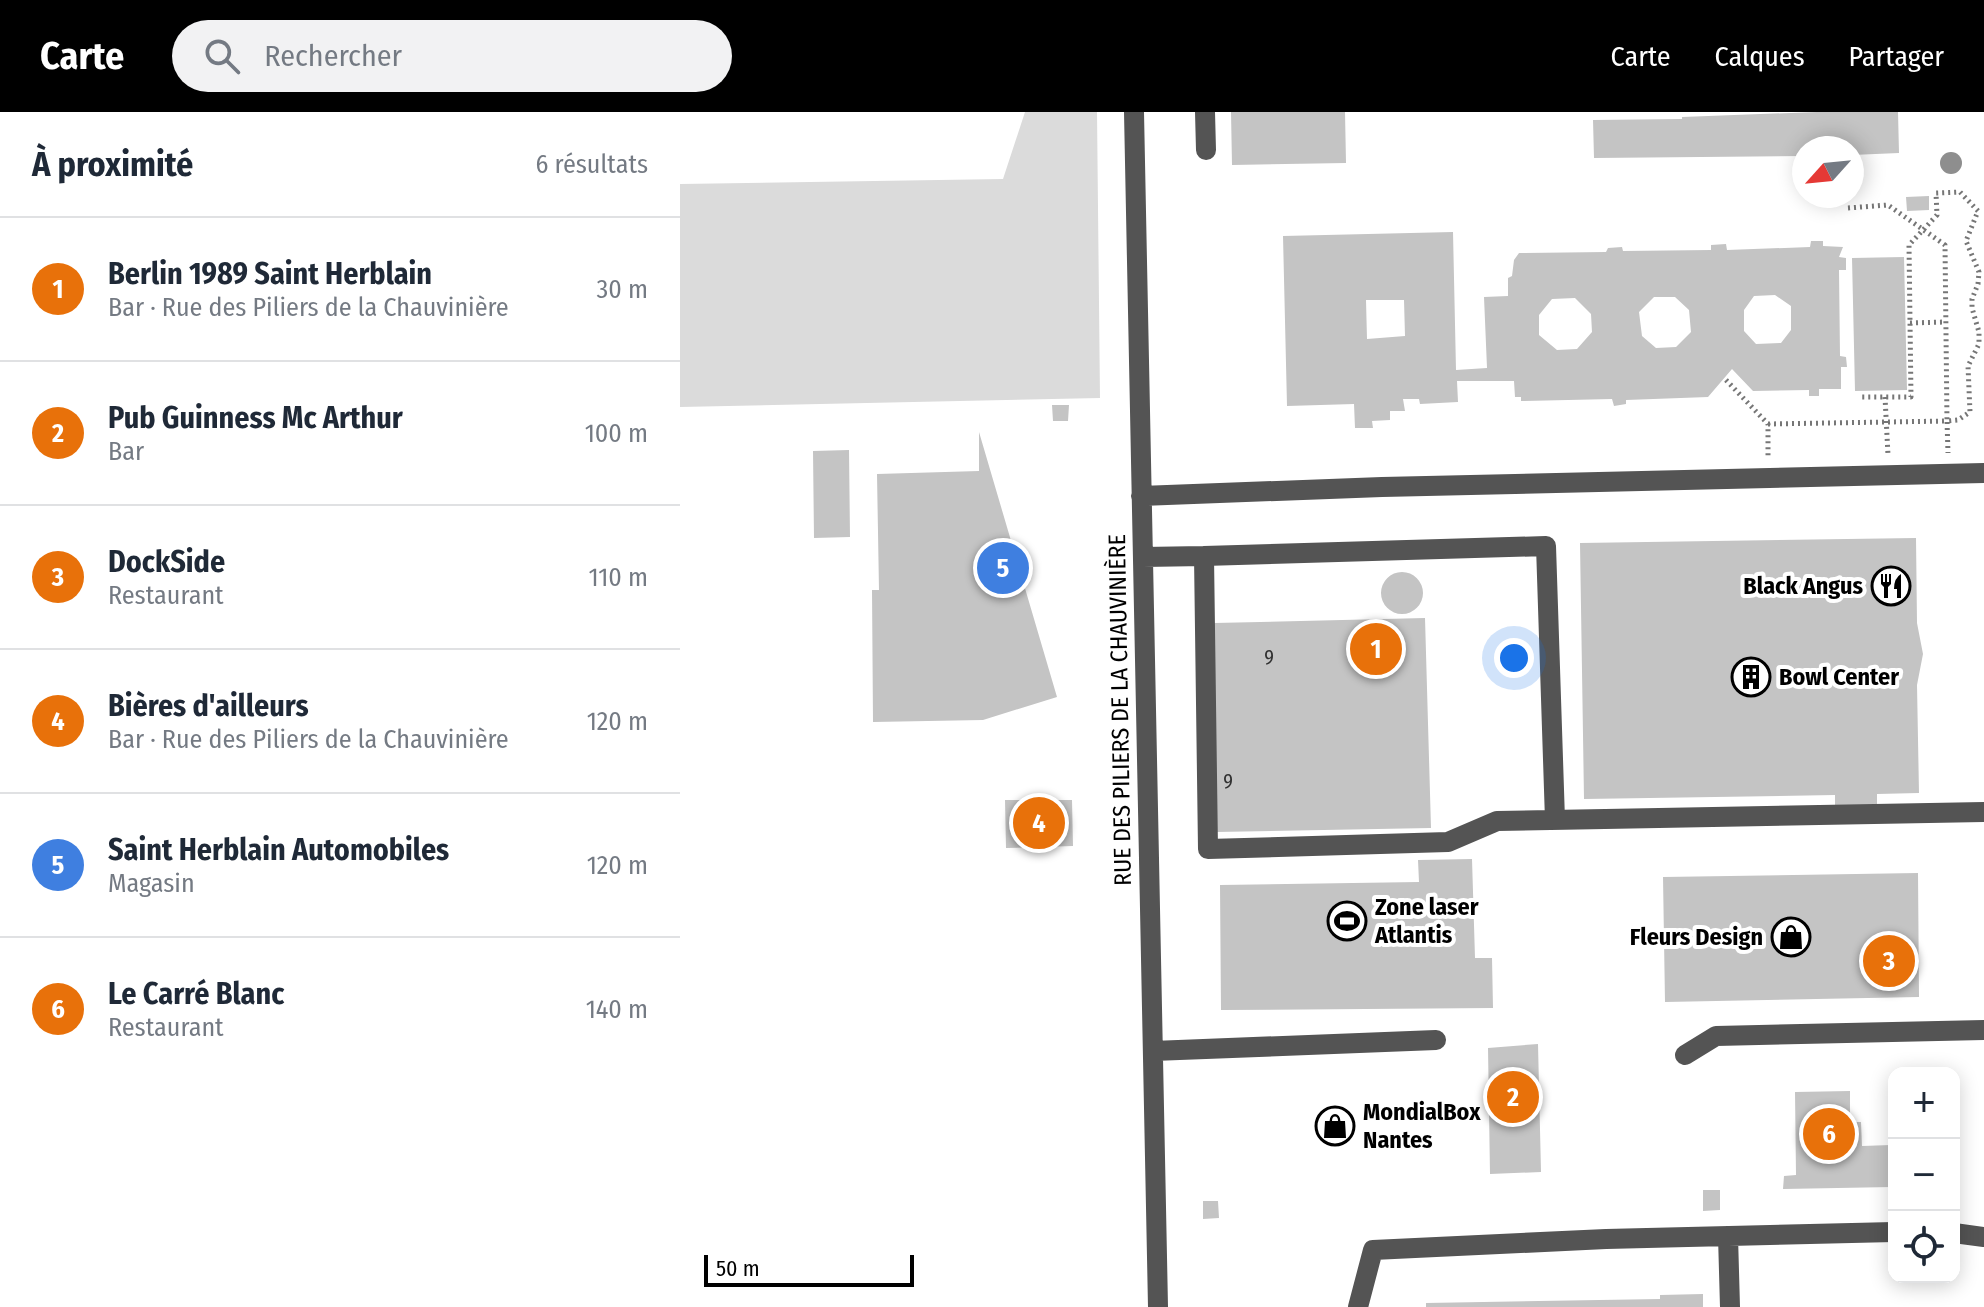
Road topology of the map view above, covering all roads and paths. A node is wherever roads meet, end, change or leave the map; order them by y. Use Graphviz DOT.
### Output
graph roads {
  1 [pos="1134,112"];
  2 [pos="1205,112"];
  3 [pos="1206,150"];
  4 [pos="1864,207"];
  5 [pos="1923,230"];
  6 [pos="1946,322"];
  7 [pos="1910,323"];
  8 [pos="1726,380"];
  9 [pos="1859,397"];
  10 [pos="1885,397"];
  11 [pos="1886,421"];
  12 [pos="1947,421"];
  13 [pos="1768,424"];
  14 [pos="1984,473"];
  15 [pos="1949,474"];
  16 [pos="1889,476"];
  17 [pos="1768,479"];
  18 [pos="1141,496"];
  19 [pos="1204,556"];
  20 [pos="1143,557"];
  21 [pos="1984,812"];
  22 [pos="1555,820"];
  23 [pos="1984,1030"];
  24 [pos="1436,1040"];
  25 [pos="1153,1051"];
  26 [pos="1685,1055"];
  27 [pos="1888,1232"];
  28 [pos="1960,1234"];
  29 [pos="1728,1236"];
  30 [pos="1984,1237"];
  31 [pos="1158,1307"];
  32 [pos="1358,1307"];
  33 [pos="1730,1307"];
  1 -- 18 [label="street, RUE DES PILIERS DE LA CHAUVINIÈRE"];
  2 -- 3 [label="street"];
  4 -- 5 [label="path"];
  5 -- 6 [label="path"];
  5 -- 7 [label="path"];
  5 -- 12 [label="path"];
  6 -- 7 [label="path"];
  6 -- 12 [label="path"];
  7 -- 10 [label="path"];
  8 -- 13 [label="path"];
  9 -- 10 [label="path"];
  10 -- 11 [label="path"];
  11 -- 12 [label="path"];
  11 -- 13 [label="path"];
  11 -- 16 [label="path"];
  12 -- 15 [label="path"];
  13 -- 17 [label="path"];
  14 -- 15 [label="street"];
  15 -- 16 [label="street"];
  16 -- 17 [label="street"];
  17 -- 18 [label="street"];
  18 -- 20 [label="street, RUE DES PILIERS DE LA CHAUVINIÈRE"];
  19 -- 20 [label="street"];
  19 -- 22 [label="street"];
  19 -- 22 [label="street"];
  20 -- 25 [label="street, RUE DES PILIERS DE LA CHAUVINIÈRE"];
  21 -- 22 [label="street"];
  23 -- 26 [label="street"];
  24 -- 25 [label="street"];
  25 -- 31 [label="street, RUE DES PILIERS DE LA CHAUVINIÈRE"];
  27 -- 29 [label="street"];
  28 -- 30 [label="street"];
  29 -- 32 [label="street"];
  29 -- 33 [label="street"];
}
